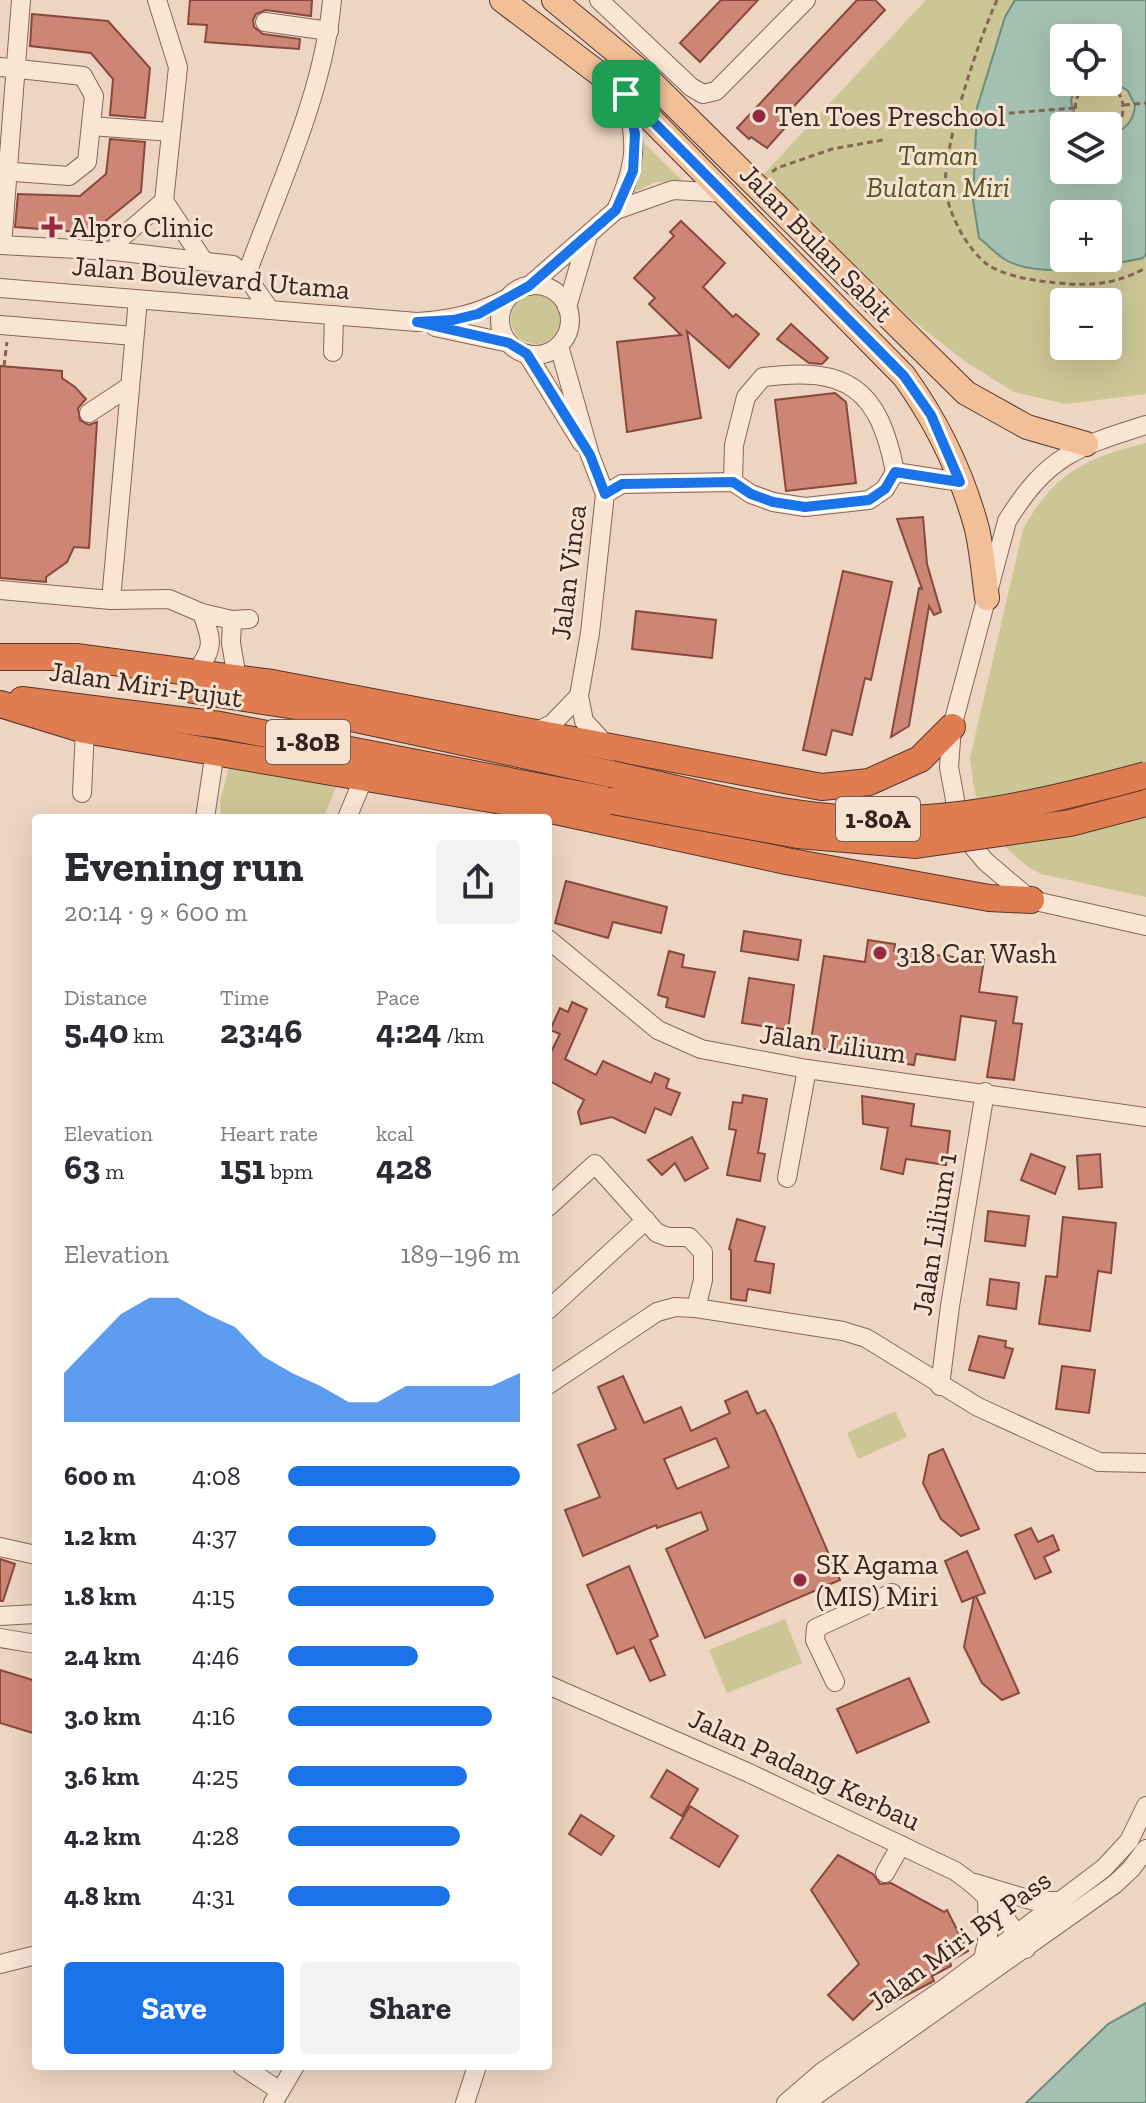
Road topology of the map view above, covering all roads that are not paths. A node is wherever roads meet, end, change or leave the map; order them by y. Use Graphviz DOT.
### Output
graph roads {
  1 [pos="21,0"];
  2 [pos="157,0"];
  3 [pos="332,0"];
  4 [pos="502,0"];
  5 [pos="554,0"];
  6 [pos="599,0"];
  7 [pos="806,0"];
  8 [pos="265,22"];
  9 [pos="329,31"];
  10 [pos="8,68"];
  11 [pos="626,94"];
  12 [pos="91,126"];
  13 [pos="171,132"];
  14 [pos="5,171"];
  15 [pos="727,193"];
  16 [pos="164,201"];
  17 [pos="616,210"];
  18 [pos="587,239"];
  19 [pos="1,245"];
  20 [pos="115,251"];
  21 [pos="203,260"];
  22 [pos="246,276"];
  23 [pos="529,286"];
  24 [pos="0,288"];
  25 [pos="508,298"];
  26 [pos="138,299"];
  27 [pos="567,307"];
  28 [pos="270,310"];
  29 [pos="334,315"];
  30 [pos="417,322"];
  31 [pos="4,326"];
  32 [pos="134,336"];
  33 [pos="509,343"];
  34 [pos="559,346"];
  35 [pos="333,352"];
  36 [pos="527,354"];
  37 [pos="130,386"];
  38 [pos="89,413"];
  39 [pos="1146,425"];
  40 [pos="1086,444"];
  41 [pos="590,455"];
  42 [pos="895,472"];
  43 [pos="733,482"];
  44 [pos="960,482"];
  45 [pos="605,494"];
  46 [pos="0,590"];
  47 [pos="987,598"];
  48 [pos="111,600"];
  49 [pos="202,613"];
  50 [pos="0,658"];
  51 [pos="195,674"];
  52 [pos="237,678"];
  53 [pos="579,696"];
  54 [pos="0,697"];
  55 [pos="0,704"];
  56 [pos="952,727"];
  57 [pos="85,730"];
  58 [pos="533,733"];
  59 [pos="608,747"];
  60 [pos="215,751"];
  61 [pos="1146,775"];
  62 [pos="364,777"];
  63 [pos="836,787"];
  64 [pos="82,793"];
  65 [pos="1146,803"];
  66 [pos="206,814"];
  67 [pos="349,814"];
  68 [pos="833,869"];
  69 [pos="1031,900"];
  70 [pos="1146,926"];
  71 [pos="552,942"];
  72 [pos="807,1069"];
  73 [pos="985,1092"];
  74 [pos="1146,1117"];
  75 [pos="787,1178"];
  76 [pos="552,1203"];
  77 [pos="646,1220"];
  78 [pos="552,1306"];
  79 [pos="696,1308"];
  80 [pos="552,1382"];
  81 [pos="940,1386"];
  82 [pos="1146,1463"];
  83 [pos="0,1547"];
  84 [pos="32,1554"];
  85 [pos="892,1593"];
  86 [pos="32,1614"];
  87 [pos="0,1616"];
  88 [pos="0,1638"];
  89 [pos="32,1643"];
  90 [pos="835,1682"];
  91 [pos="552,1687"];
  92 [pos="1146,1806"];
  93 [pos="901,1845"];
  94 [pos="1146,1849"];
  95 [pos="885,1873"];
  96 [pos="972,1882"];
  97 [pos="987,1896"];
  98 [pos="1062,1901"];
  99 [pos="1021,1942"];
  100 [pos="32,1956"];
  101 [pos="983,1960"];
  102 [pos="0,1964"];
  103 [pos="246,2070"];
  104 [pos="293,2070"];
  105 [pos="476,2070"];
  106 [pos="276,2097"];
  107 [pos="465,2103"];
  108 [pos="786,2103"];
  109 [pos="805,2103"];
  1 -- 10 [label="street"];
  2 -- 13 [label="street"];
  3 -- 9 [label="street"];
  4 -- 11 [label="main road, Jalan Bulan Sabit"];
  5 -- 40 [label="main road, Jalan Bulan Sabit"];
  6 -- 7 [label="street"];
  8 -- 9 [label="street"];
  9 -- 22 [label="street"];
  10 -- 12 [label="street"];
  10 -- 14 [label="street"];
  11 -- 15 [label="main road, Jalan Bulan Sabit"];
  11 -- 17 [label="street"];
  12 -- 13 [label="street"];
  12 -- 14 [label="street"];
  13 -- 16 [label="street"];
  14 -- 19 [label="street"];
  15 -- 17 [label="street"];
  15 -- 44 [label="main road, Jalan Bulan Sabit"];
  16 -- 20 [label="street"];
  16 -- 21 [label="street"];
  17 -- 18 [label="street"];
  18 -- 23 [label="street"];
  18 -- 27 [label="street"];
  19 -- 20 [label="street"];
  20 -- 21 [label="street"];
  21 -- 22 [label="street"];
  22 -- 28 [label="street"];
  23 -- 25 [label="street"];
  23 -- 27 [label="street"];
  24 -- 26 [label="street, Jalan Boulevard Utama"];
  25 -- 30 [label="street, Jalan Boulevard Utama"];
  25 -- 33 [label="street"];
  26 -- 28 [label="street, Jalan Boulevard Utama"];
  26 -- 32 [label="street"];
  27 -- 34 [label="street"];
  28 -- 29 [label="street, Jalan Boulevard Utama"];
  29 -- 30 [label="street, Jalan Boulevard Utama"];
  29 -- 35 [label="street"];
  30 -- 33 [label="street, Jalan Boulevard Utama"];
  31 -- 32 [label="street"];
  32 -- 37 [label="street"];
  33 -- 36 [label="street"];
  34 -- 36 [label="street"];
  34 -- 41 [label="street"];
  36 -- 41 [label="street"];
  37 -- 38 [label="street"];
  37 -- 48 [label="street"];
  39 -- 40 [label="street"];
  40 -- 47 [label="street"];
  41 -- 45 [label="street, Jalan Vinca"];
  42 -- 43 [label="street"];
  42 -- 43 [label="street"];
  42 -- 44 [label="street"];
  43 -- 45 [label="street"];
  44 -- 47 [label="main road, Jalan Bulan Sabit"];
  45 -- 53 [label="street, Jalan Vinca"];
  46 -- 48 [label="street"];
  47 -- 56 [label="street"];
  48 -- 49 [label="street"];
  49 -- 51 [label="street"];
  49 -- 52 [label="street"];
  50 -- 51 [label="highway"];
  50 -- 61 [label="highway, Jalan Miri-Pujut / 1-80A, bridge"];
  51 -- 52 [label="highway"];
  52 -- 58 [label="highway"];
  53 -- 58 [label="street"];
  53 -- 59 [label="street"];
  54 -- 65 [label="highway, Jalan Miri-Pujut / 1-80B, bridge"];
  55 -- 57 [label="highway"];
  56 -- 63 [label="highway"];
  56 -- 69 [label="street"];
  57 -- 60 [label="highway"];
  57 -- 64 [label="street"];
  58 -- 59 [label="highway"];
  59 -- 63 [label="highway"];
  60 -- 62 [label="highway"];
  60 -- 66 [label="street"];
  62 -- 67 [label="street"];
  62 -- 68 [label="highway"];
  63 -- 68 [label="highway"];
  68 -- 69 [label="highway"];
  69 -- 70 [label="street"];
  71 -- 72 [label="street, Jalan Lilium"];
  72 -- 73 [label="street, Jalan Lilium"];
  72 -- 75 [label="street"];
  73 -- 74 [label="street, Jalan Lilium"];
  73 -- 81 [label="street, Jalan Lilium 1"];
  76 -- 77 [label="street"];
  77 -- 78 [label="street"];
  77 -- 79 [label="street"];
  79 -- 80 [label="street"];
  79 -- 81 [label="street"];
  81 -- 82 [label="street"];
  83 -- 84 [label="street"];
  85 -- 90 [label="street"];
  86 -- 87 [label="street"];
  88 -- 89 [label="street"];
  91 -- 93 [label="street, Jalan Padang Kerbau"];
  92 -- 98 [label="street, Jalan Miri By Pass"];
  93 -- 95 [label="street"];
  93 -- 96 [label="street, Jalan Padang Kerbau"];
  94 -- 99 [label="street, Jalan Miri By Pass"];
  96 -- 97 [label="street, Jalan Padang Kerbau"];
  96 -- 98 [label="street"];
  97 -- 99 [label="street, Jalan Padang Kerbau"];
  97 -- 101 [label="street"];
  98 -- 99 [label="street, Jalan Miri By Pass"];
  99 -- 101 [label="street, Jalan Miri By Pass"];
  99 -- 109 [label="street, Jalan Miri By Pass"];
  100 -- 102 [label="street"];
  101 -- 108 [label="street, Jalan Miri By Pass"];
  103 -- 106 [label="street"];
  104 -- 106 [label="street"];
  105 -- 107 [label="street"];
}
